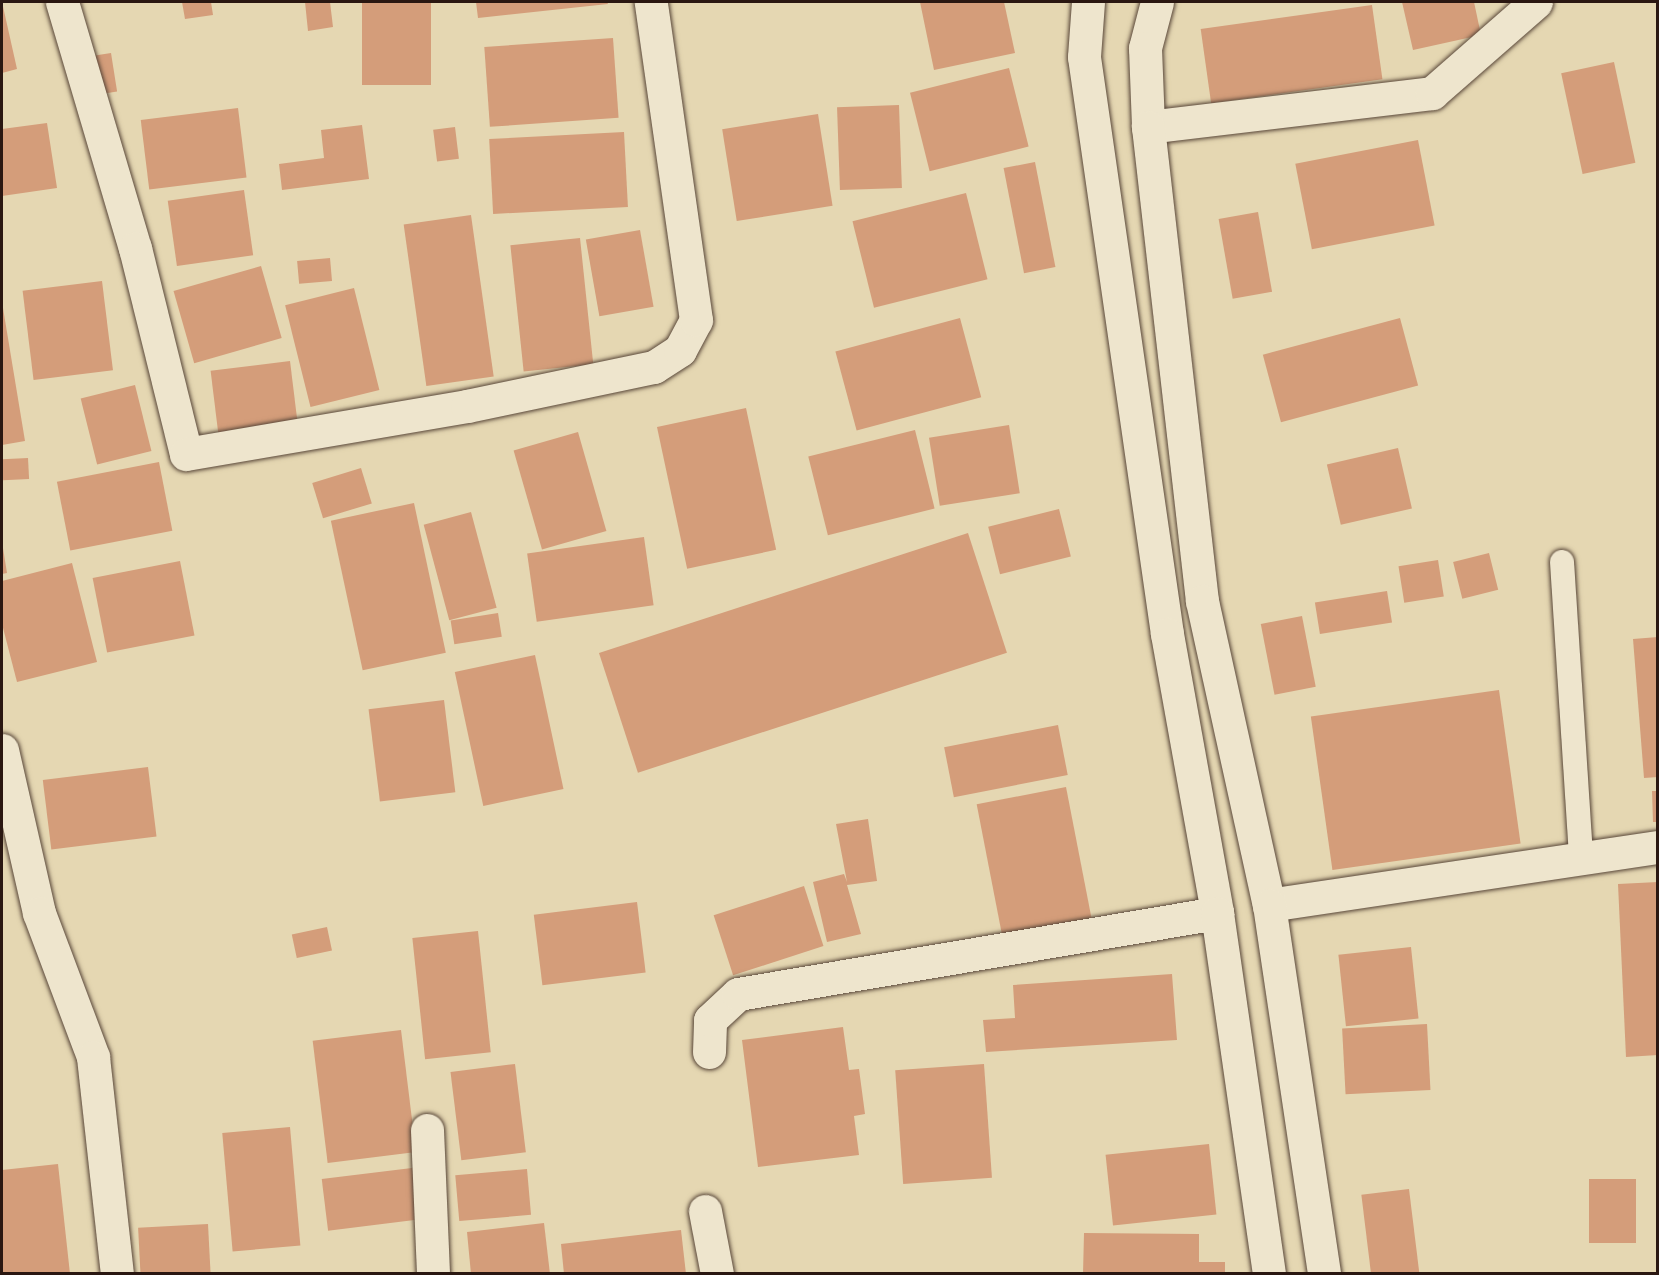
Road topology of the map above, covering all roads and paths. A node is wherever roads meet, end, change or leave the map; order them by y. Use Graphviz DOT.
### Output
graph roads {
  1 [pos="62,2"];
  2 [pos="651,2"];
  3 [pos="1088,2"];
  4 [pos="1156,2"];
  5 [pos="1536,2"];
  6 [pos="1148,127"];
  7 [pos="1562,562"];
  8 [pos="2,750"];
  9 [pos="1658,847"];
  10 [pos="1581,859"];
  11 [pos="1269,905"];
  12 [pos="1217,914"];
  13 [pos="709,1052"];
  14 [pos="427,1130"];
  15 [pos="705,1211"];
  16 [pos="117,1274"];
  17 [pos="433,1274"];
  18 [pos="717,1274"];
  19 [pos="1269,1274"];
  20 [pos="1324,1274"];
  1 -- 2 [label="street"];
  3 -- 12 [label="street"];
  4 -- 6 [label="street"];
  5 -- 6 [label="street"];
  6 -- 11 [label="street"];
  7 -- 10 [label="lane"];
  8 -- 16 [label="street"];
  9 -- 10 [label="street"];
  10 -- 11 [label="street"];
  11 -- 20 [label="street"];
  12 -- 13 [label="street"];
  12 -- 19 [label="street"];
  14 -- 17 [label="street"];
  15 -- 18 [label="street"];
}
